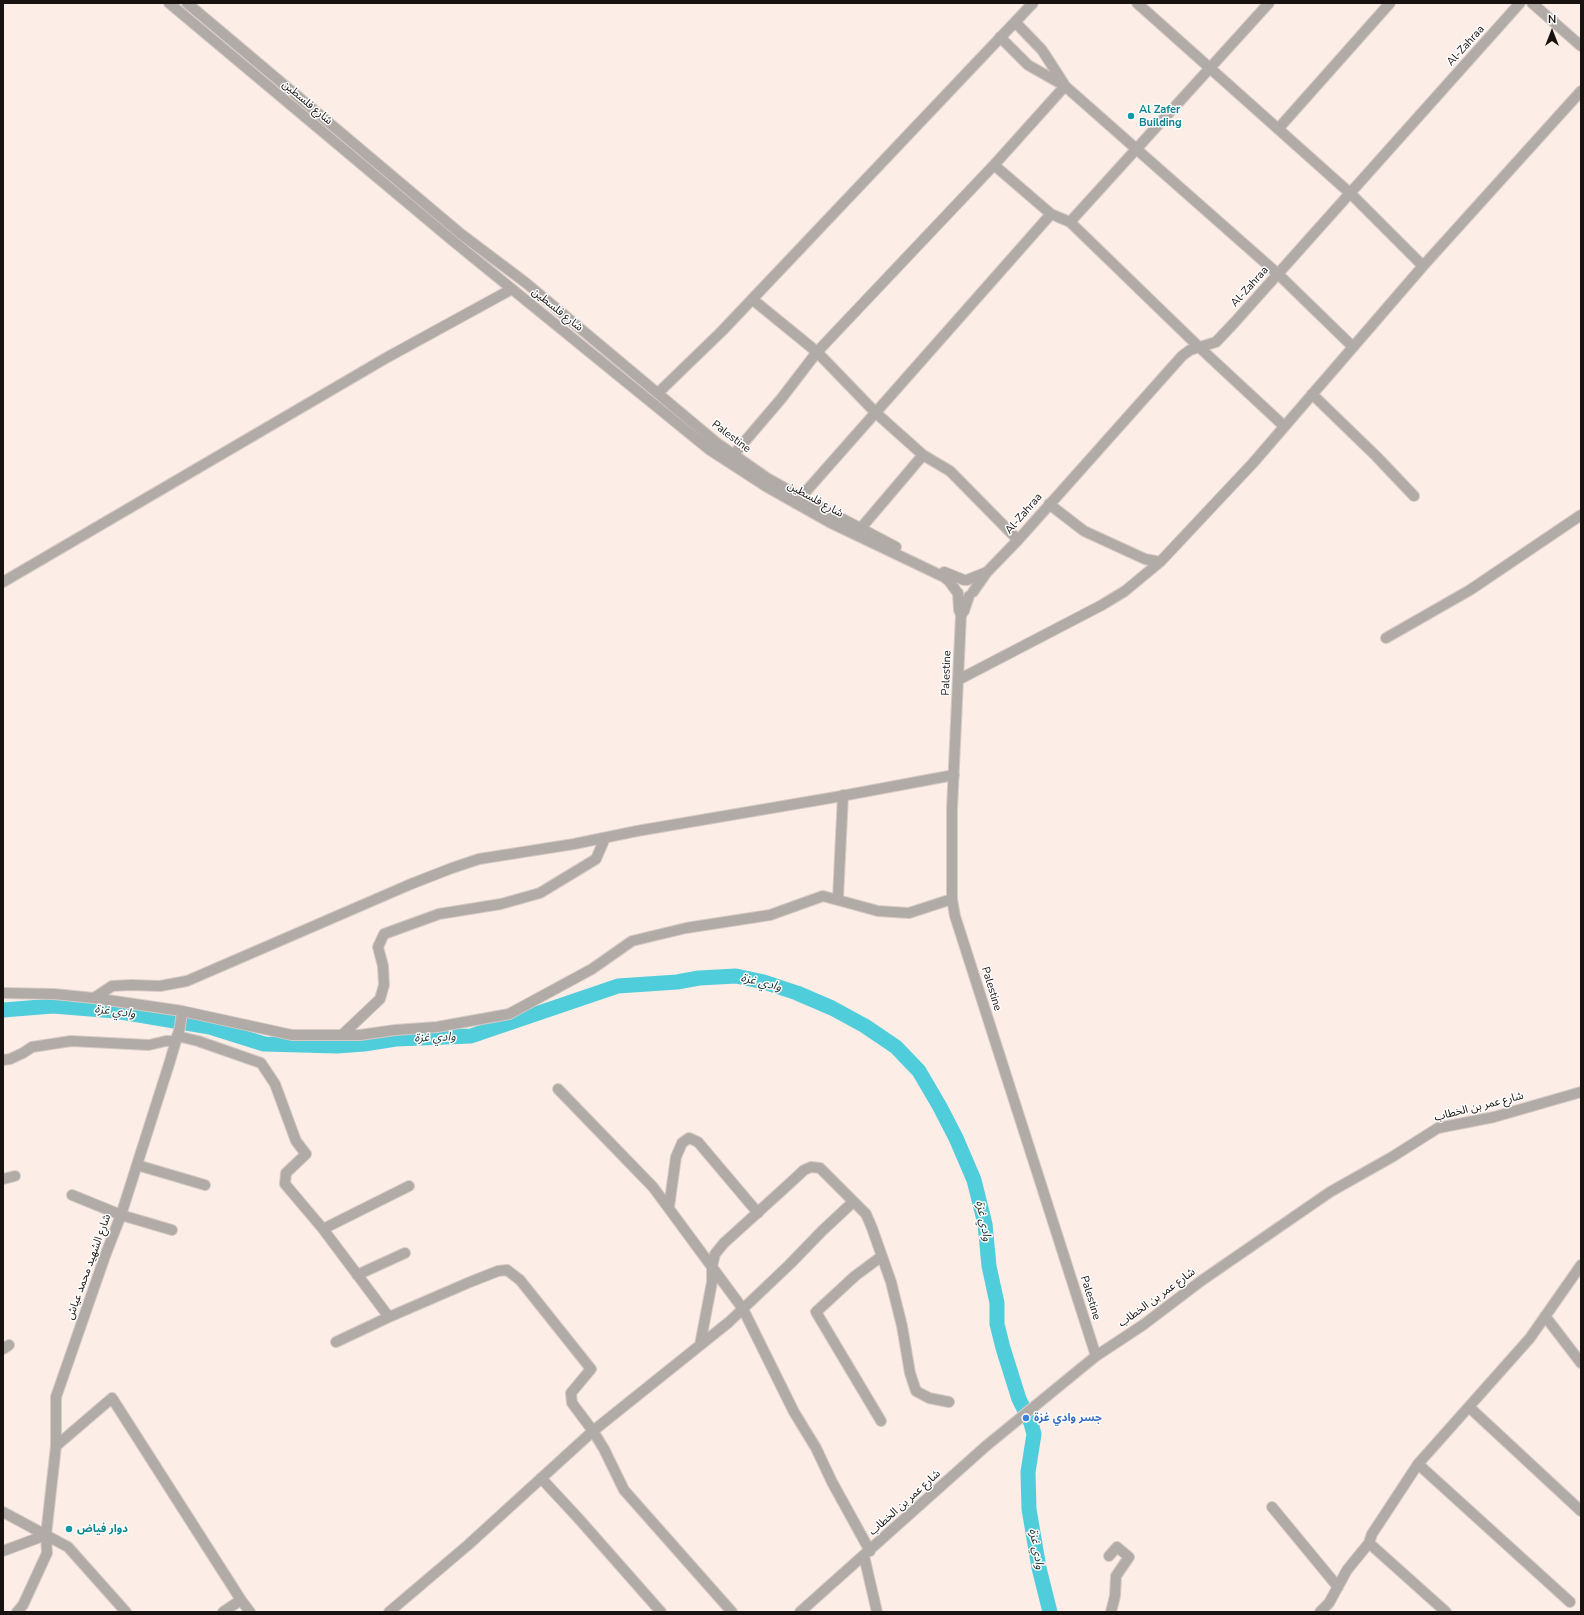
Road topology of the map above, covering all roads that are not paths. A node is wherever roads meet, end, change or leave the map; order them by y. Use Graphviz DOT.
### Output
graph roads {
  1 [pos="169,3"];
  2 [pos="187,3"];
  3 [pos="1033,3"];
  4 [pos="1269,3"];
  5 [pos="1390,3"];
  6 [pos="1520,3"];
  7 [pos="1532,3"];
  8 [pos="1144,5"];
  9 [pos="1015,22"];
  10 [pos="1000,37"];
  11 [pos="1581,46"];
  12 [pos="1209,68"];
  13 [pos="1065,86"];
  14 [pos="1581,91"];
  15 [pos="1278,129"];
  16 [pos="1136,149"];
  17 [pos="994,165"];
  18 [pos="1351,194"];
  19 [pos="1051,214"];
  20 [pos="1070,222"];
  21 [pos="1423,266"];
  22 [pos="1278,274"];
  23 [pos="512,289"];
  24 [pos="752,299"];
  25 [pos="1352,346"];
  26 [pos="1199,347"];
  27 [pos="816,352"];
  28 [pos="623,364"];
  29 [pos="658,393"];
  30 [pos="1312,394"];
  31 [pos="876,413"];
  32 [pos="1284,426"];
  33 [pos="734,454"];
  34 [pos="923,455"];
  35 [pos="1414,496"];
  36 [pos="801,498"];
  37 [pos="1049,504"];
  38 [pos="1581,515"];
  39 [pos="861,528"];
  40 [pos="1018,540"];
  41 [pos="1160,562"];
  42 [pos="987,572"];
  43 [pos="965,580"];
  44 [pos="3,582"];
  45 [pos="958,593"];
  46 [pos="971,594"];
  47 [pos="961,615"];
  48 [pos="1386,638"];
  49 [pos="958,680"];
  50 [pos="954,775"];
  51 [pos="843,796"];
  52 [pos="604,838"];
  53 [pos="838,898"];
  54 [pos="952,899"];
  55 [pos="3,993"];
  56 [pos="94,998"];
  57 [pos="179,1026"];
  58 [pos="342,1035"];
  59 [pos="3,1060"];
  60 [pos="558,1089"];
  61 [pos="1581,1092"];
  62 [pos="137,1165"];
  63 [pos="15,1176"];
  64 [pos="3,1179"];
  65 [pos="205,1185"];
  66 [pos="409,1186"];
  67 [pos="72,1195"];
  68 [pos="853,1202"];
  69 [pos="669,1208"];
  70 [pos="758,1213"];
  71 [pos="121,1215"];
  72 [pos="323,1229"];
  73 [pos="172,1230"];
  74 [pos="405,1253"];
  75 [pos="882,1256"];
  76 [pos="1581,1265"];
  77 [pos="712,1267"];
  78 [pos="357,1275"];
  79 [pos="743,1309"];
  80 [pos="1544,1316"];
  81 [pos="389,1317"];
  82 [pos="336,1342"];
  83 [pos="700,1344"];
  84 [pos="1096,1356"];
  85 [pos="1581,1363"];
  86 [pos="949,1402"];
  87 [pos="1468,1407"];
  88 [pos="881,1421"];
  89 [pos="593,1431"];
  90 [pos="56,1446"];
  91 [pos="1418,1464"];
  92 [pos="541,1478"];
  93 [pos="1272,1507"];
  94 [pos="1581,1511"];
  95 [pos="3,1512"];
  96 [pos="46,1535"];
  97 [pos="1369,1543"];
  98 [pos="3,1551"];
  99 [pos="867,1554"];
  100 [pos="1108,1556"];
  101 [pos="1338,1587"];
  102 [pos="241,1600"];
  103 [pos="1570,1602"];
  104 [pos="1331,1608"];
  105 [pos="396,1610"];
  106 [pos="17,1612"];
  107 [pos="126,1612"];
  108 [pos="223,1612"];
  109 [pos="250,1612"];
  110 [pos="661,1612"];
  111 [pos="732,1612"];
  112 [pos="800,1612"];
  113 [pos="877,1612"];
  114 [pos="1111,1612"];
  115 [pos="1320,1612"];
  116 [pos="1446,1612"];
  1 -- 23 [label="street, شارع فلسطين"];
  2 -- 28 [label="street, شارع فلسطين"];
  3 -- 9 [label="street"];
  4 -- 12 [label="street"];
  5 -- 15 [label="street"];
  6 -- 18 [label="street, Al-Zahraa"];
  7 -- 11 [label="street"];
  8 -- 12 [label="street"];
  9 -- 10 [label="street"];
  9 -- 13 [label="street"];
  10 -- 13 [label="street"];
  10 -- 24 [label="street"];
  12 -- 15 [label="street"];
  12 -- 16 [label="street"];
  13 -- 16 [label="street"];
  13 -- 17 [label="street"];
  14 -- 21 [label="street"];
  15 -- 18 [label="street"];
  16 -- 20 [label="street"];
  16 -- 22 [label="street"];
  17 -- 19 [label="street"];
  17 -- 27 [label="street"];
  18 -- 21 [label="street"];
  18 -- 22 [label="street, Al-Zahraa"];
  19 -- 20 [label="street"];
  19 -- 31 [label="street"];
  20 -- 26 [label="street"];
  21 -- 25 [label="street"];
  22 -- 25 [label="street"];
  22 -- 26 [label="street, Al-Zahraa"];
  23 -- 44 [label="street"];
  23 -- 45 [label="street, شارع فلسطين"];
  24 -- 27 [label="street"];
  24 -- 29 [label="street"];
  25 -- 30 [label="street"];
  26 -- 32 [label="street"];
  26 -- 37 [label="street, Al-Zahraa"];
  27 -- 31 [label="street"];
  27 -- 33 [label="street"];
  28 -- 29 [label="street, Palestine"];
  29 -- 33 [label="street, Palestine"];
  30 -- 32 [label="street"];
  30 -- 35 [label="street"];
  31 -- 34 [label="street"];
  31 -- 36 [label="street"];
  32 -- 41 [label="street"];
  33 -- 36 [label="street, Palestine"];
  34 -- 39 [label="street"];
  34 -- 40 [label="street"];
  36 -- 39 [label="street, Palestine"];
  37 -- 40 [label="street, Al-Zahraa"];
  37 -- 41 [label="street"];
  38 -- 48 [label="street"];
  39 -- 43 [label="street, Palestine"];
  40 -- 42 [label="street, Al-Zahraa"];
  41 -- 49 [label="street"];
  42 -- 43 [label="street, Al-Zahraa"];
  42 -- 46 [label="street, Al-Zahraa"];
  43 -- 45 [label="street"];
  43 -- 46 [label="street"];
  45 -- 46 [label="street"];
  45 -- 47 [label="street, Palestine"];
  46 -- 47 [label="street, Palestine"];
  47 -- 49 [label="street, Palestine"];
  49 -- 50 [label="street, Palestine"];
  50 -- 51 [label="street"];
  50 -- 54 [label="street, Palestine"];
  51 -- 52 [label="street"];
  51 -- 53 [label="street"];
  52 -- 56 [label="street"];
  52 -- 58 [label="street"];
  54 -- 58 [label="street"];
  54 -- 84 [label="street, Palestine"];
  55 -- 56 [label="street"];
  56 -- 57 [label="street"];
  57 -- 58 [label="street"];
  57 -- 59 [label="street"];
  57 -- 62 [label="street, شارع الشهيد محمد عياش"];
  57 -- 72 [label="street"];
  60 -- 69 [label="street"];
  61 -- 84 [label="street, شارع عمر بن الخطاب"];
  62 -- 65 [label="street"];
  62 -- 71 [label="street, شارع الشهيد محمد عياش"];
  63 -- 64 [label="street"];
  66 -- 72 [label="street"];
  67 -- 71 [label="street"];
  68 -- 70 [label="street"];
  68 -- 75 [label="street"];
  68 -- 79 [label="street"];
  69 -- 70 [label="street"];
  69 -- 77 [label="street"];
  70 -- 77 [label="street"];
  71 -- 73 [label="street"];
  71 -- 90 [label="street, شارع الشهيد محمد عياش"];
  72 -- 78 [label="street"];
  74 -- 78 [label="street"];
  75 -- 86 [label="street"];
  75 -- 88 [label="street"];
  76 -- 80 [label="street"];
  77 -- 79 [label="street"];
  77 -- 83 [label="street"];
  78 -- 81 [label="street"];
  79 -- 83 [label="street"];
  79 -- 99 [label="street"];
  80 -- 85 [label="street"];
  80 -- 87 [label="street"];
  81 -- 82 [label="street"];
  81 -- 89 [label="street"];
  83 -- 89 [label="street"];
  84 -- 99 [label="street, شارع عمر بن الخطاب"];
  87 -- 91 [label="street"];
  87 -- 94 [label="street"];
  89 -- 92 [label="street"];
  89 -- 111 [label="street"];
  90 -- 96 [label="street, شارع الشهيد محمد عياش"];
  90 -- 102 [label="street"];
  91 -- 97 [label="street"];
  91 -- 103 [label="street"];
  92 -- 105 [label="street"];
  92 -- 110 [label="street"];
  93 -- 101 [label="street"];
  95 -- 96 [label="street"];
  96 -- 98 [label="street"];
  96 -- 106 [label="street, شارع الشهيد محمد عياش"];
  96 -- 107 [label="street"];
  97 -- 101 [label="street"];
  97 -- 116 [label="street"];
  99 -- 112 [label="street, شارع عمر بن الخطاب"];
  99 -- 113 [label="street"];
  100 -- 114 [label="street"];
  101 -- 104 [label="street"];
  102 -- 108 [label="street"];
  102 -- 109 [label="street"];
  104 -- 115 [label="street"];
}
